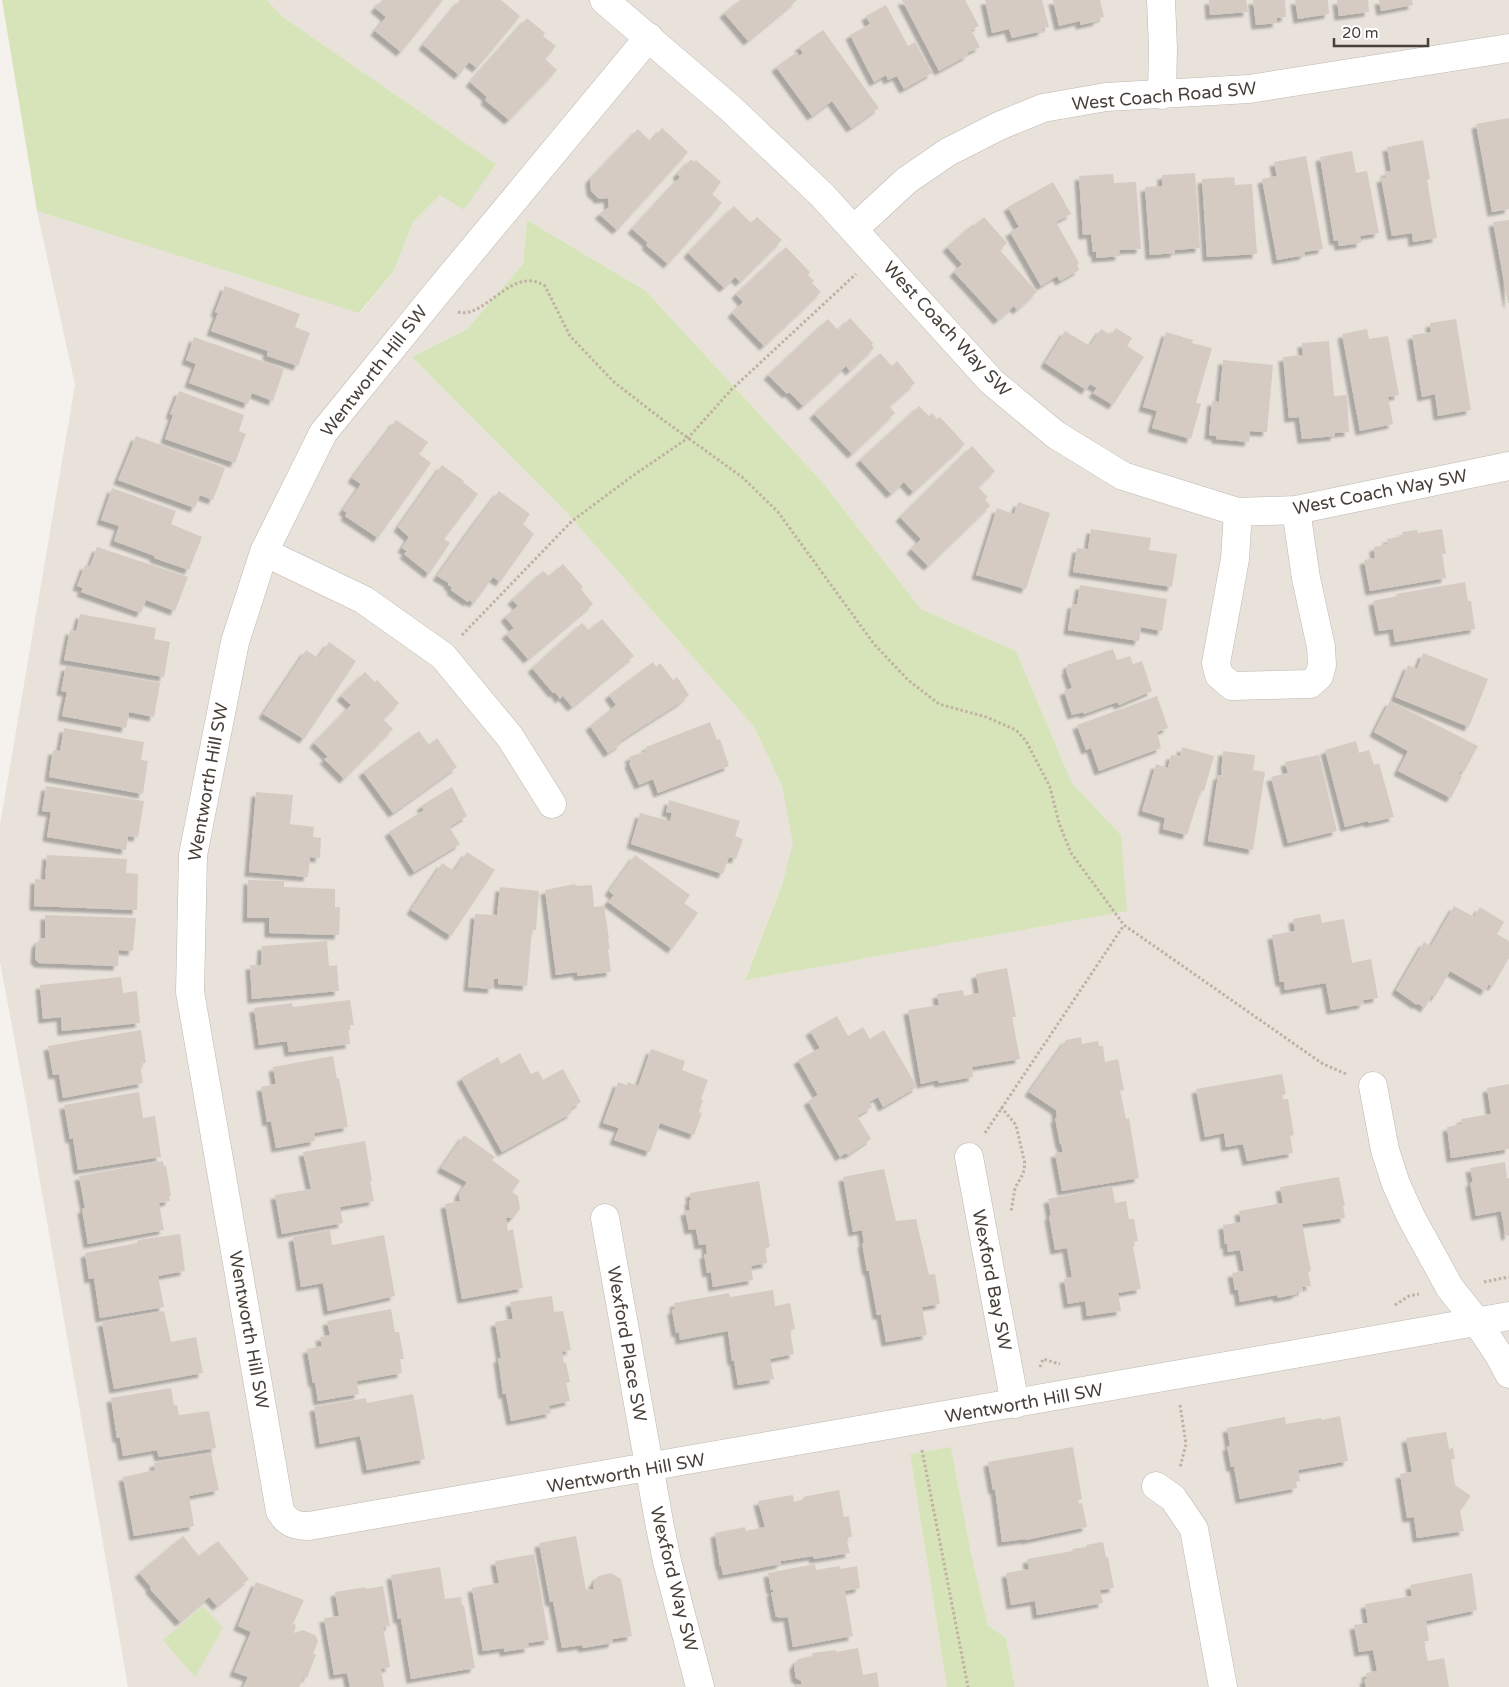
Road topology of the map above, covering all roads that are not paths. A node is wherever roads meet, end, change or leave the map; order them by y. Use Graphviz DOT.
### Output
graph roads {
  1 [pos="604,0"];
  2 [pos="1161,0"];
  3 [pos="649,38"];
  4 [pos="1509,48"];
  5 [pos="1162,95"];
  6 [pos="854,229"];
  7 [pos="1509,466"];
  8 [pos="1296,510"];
  9 [pos="1238,512"];
  10 [pos="264,552"];
  11 [pos="552,804"];
  12 [pos="1373,1086"];
  13 [pos="969,1157"];
  14 [pos="605,1218"];
  15 [pos="1509,1316"];
  16 [pos="1477,1322"];
  17 [pos="1509,1374"];
  18 [pos="1015,1404"];
  19 [pos="648,1470"];
  20 [pos="1164,1492"];
  21 [pos="700,1687"];
  22 [pos="1223,1687"];
  1 -- 3 [label="street, West Coach Way SW"];
  2 -- 5 [label="street"];
  3 -- 6 [label="street, West Coach Way SW"];
  3 -- 10 [label="street, Wentworth Hill SW"];
  4 -- 5 [label="street, West Coach Road SW"];
  5 -- 6 [label="street, West Coach Road SW"];
  6 -- 9 [label="street, West Coach Way SW"];
  7 -- 8 [label="street, West Coach Way SW"];
  8 -- 9 [label="street, West Coach Way SW"];
  8 -- 9 [label="street"];
  10 -- 11 [label="street"];
  10 -- 19 [label="street, Wentworth Hill SW"];
  12 -- 16 [label="street"];
  13 -- 18 [label="street, Wexford Bay SW"];
  14 -- 19 [label="street, Wexford Place SW"];
  15 -- 16 [label="street, Wentworth Hill SW"];
  16 -- 17 [label="street"];
  16 -- 18 [label="street, Wentworth Hill SW"];
  18 -- 19 [label="street, Wentworth Hill SW"];
  19 -- 21 [label="street, Wexford Way SW"];
  20 -- 22 [label="street"];
}
